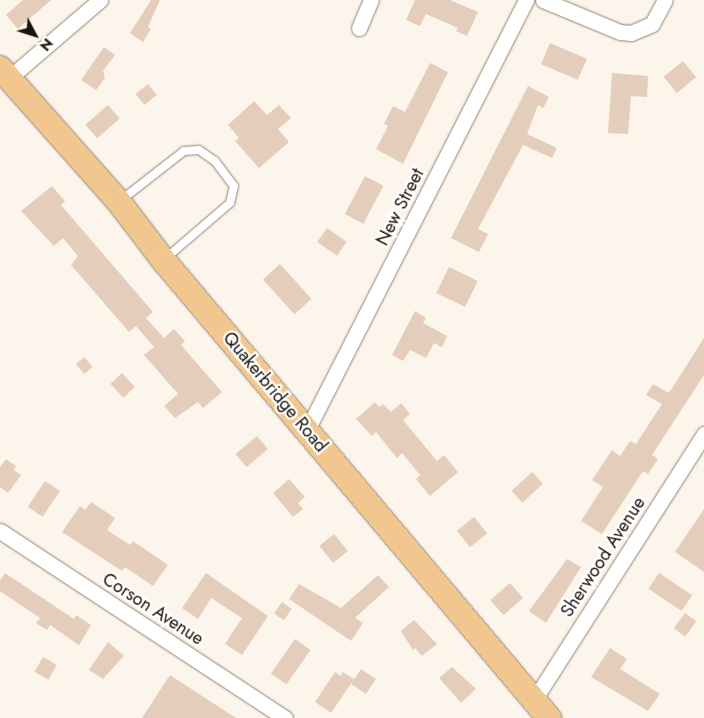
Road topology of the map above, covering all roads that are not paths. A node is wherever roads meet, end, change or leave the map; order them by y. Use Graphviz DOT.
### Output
graph roads {
  1 [pos="100,0"];
  2 [pos="371,0"];
  3 [pos="526,0"];
  4 [pos="543,0"];
  5 [pos="665,0"];
  6 [pos="359,28"];
  7 [pos="4,73"];
  8 [pos="118,202"];
  9 [pos="164,260"];
  10 [pos="307,430"];
  11 [pos="704,434"];
  12 [pos="0,532"];
  13 [pos="534,700"];
  14 [pos="285,718"];
  15 [pos="549,718"];
  1 -- 7 [label="street"];
  2 -- 6 [label="street"];
  3 -- 10 [label="street, New Street"];
  4 -- 5 [label="street"];
  7 -- 8 [label="main road, Quakerbridge Road"];
  8 -- 9 [label="main road, Quakerbridge Road"];
  8 -- 9 [label="lane"];
  9 -- 10 [label="main road, Quakerbridge Road"];
  10 -- 13 [label="main road, Quakerbridge Road"];
  11 -- 13 [label="street, Sherwood Avenue"];
  12 -- 14 [label="street, Corson Avenue"];
  13 -- 15 [label="main road, Quakerbridge Road"];
}
